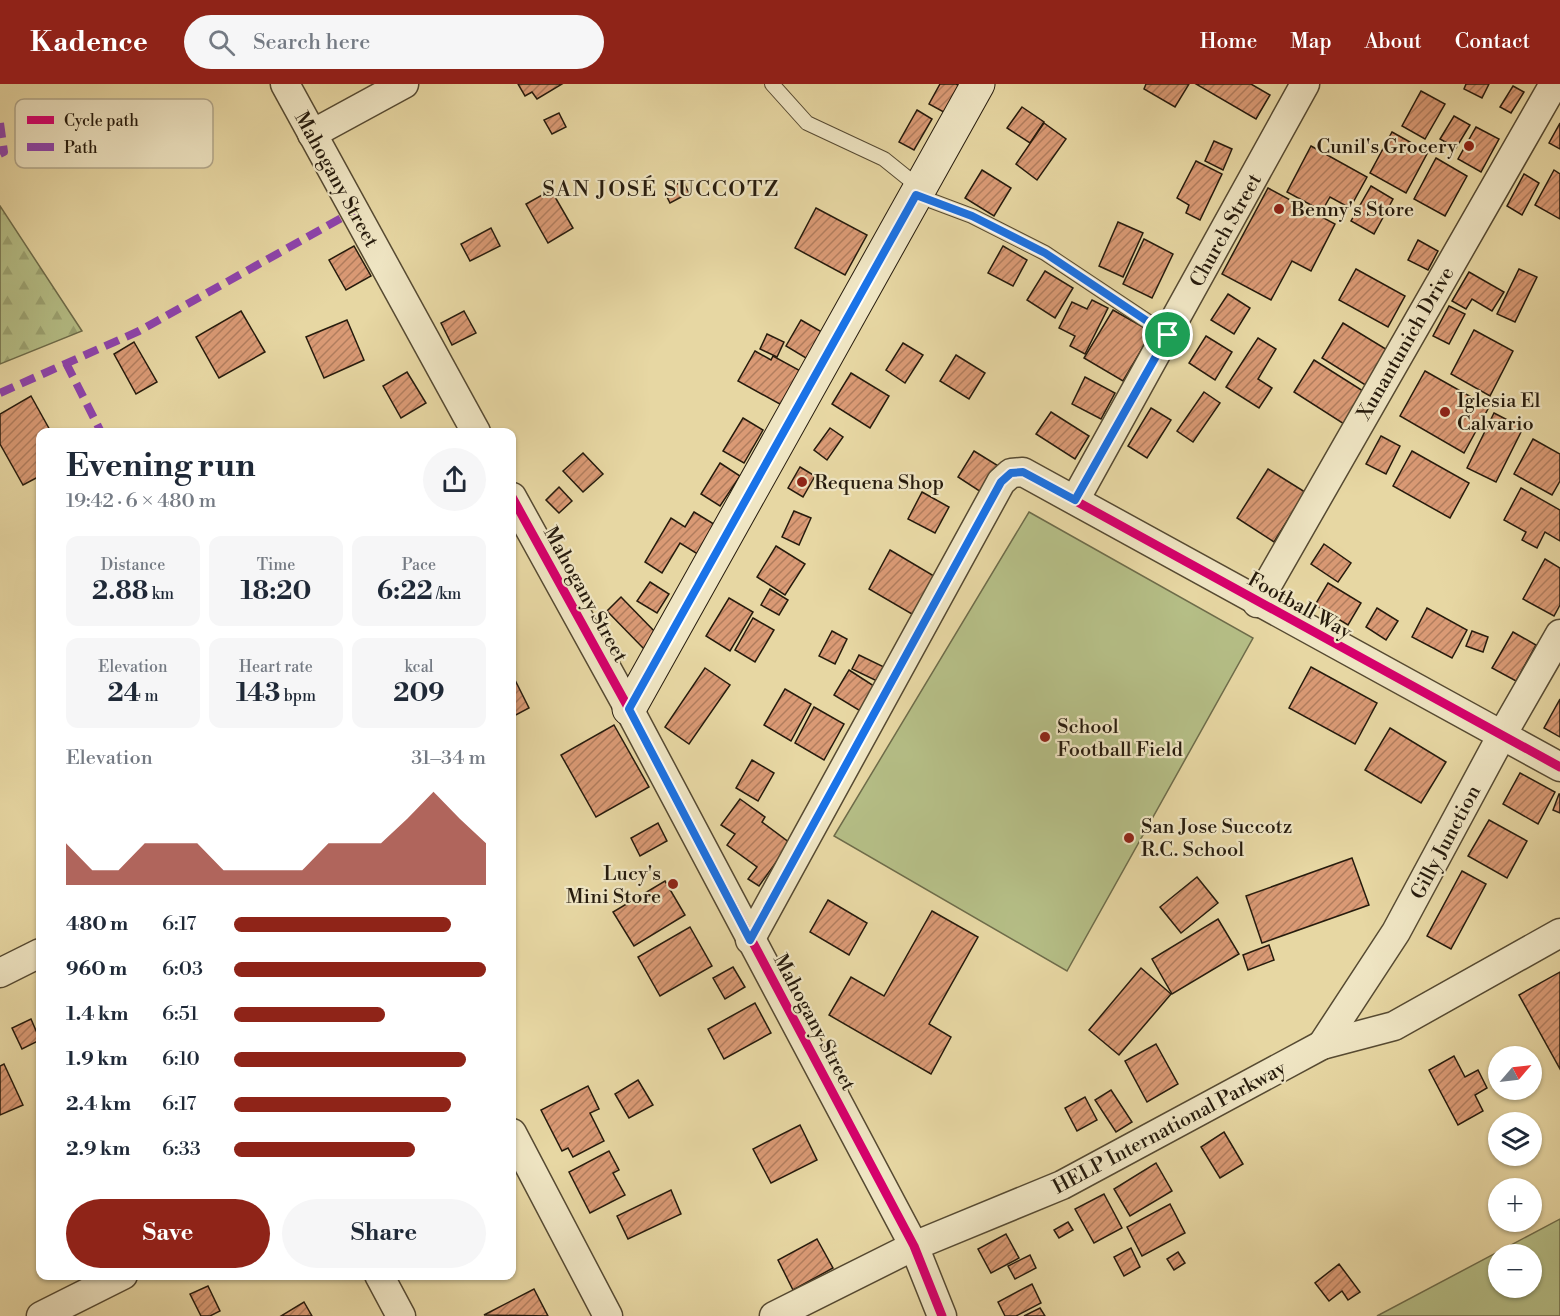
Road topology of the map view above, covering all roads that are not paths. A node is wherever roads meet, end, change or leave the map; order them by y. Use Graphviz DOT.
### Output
graph roads {
  1 [pos="285,84"];
  2 [pos="404,84"];
  3 [pos="772,84"];
  4 [pos="978,84"];
  5 [pos="1305,84"];
  6 [pos="1554,84"];
  7 [pos="312,134"];
  8 [pos="918,192"];
  9 [pos="1168,335"];
  10 [pos="474,428"];
  11 [pos="1075,500"];
  12 [pos="516,503"];
  13 [pos="1257,603"];
  14 [pos="1560,634"];
  15 [pos="629,709"];
  16 [pos="1502,735"];
  17 [pos="1560,767"];
  18 [pos="1560,933"];
  19 [pos="750,940"];
  20 [pos="36,954"];
  21 [pos="0,972"];
  22 [pos="1322,1045"];
  23 [pos="516,1141"];
  24 [pos="914,1246"];
  25 [pos="113,1280"];
  26 [pos="382,1280"];
  27 [pos="41,1316"];
  28 [pos="401,1316"];
  29 [pos="608,1316"];
  30 [pos="774,1316"];
  31 [pos="942,1316"];
  1 -- 7 [label="street, Mahogany Street"];
  2 -- 7 [label="street"];
  3 -- 8 [label="lane"];
  4 -- 8 [label="street"];
  5 -- 9 [label="street, Church Street"];
  6 -- 13 [label="street, Xunantunich Drive"];
  7 -- 10 [label="street, Mahogany Street"];
  8 -- 9 [label="lane"];
  8 -- 15 [label="street"];
  9 -- 11 [label="street, Church Street"];
  11 -- 13 [label="street, Football Way"];
  11 -- 19 [label="street, Football Way"];
  12 -- 15 [label="street, Mahogany Street"];
  13 -- 16 [label="street, Football Way"];
  14 -- 16 [label="street, Gilly Junction"];
  15 -- 19 [label="street, Mahogany Street"];
  16 -- 17 [label="street, Football Way"];
  16 -- 22 [label="street, Gilly Junction"];
  18 -- 22 [label="street, HELP International Parkway"];
  19 -- 24 [label="street, Mahogany Street"];
  20 -- 21 [label="street"];
  22 -- 24 [label="street, HELP International Parkway"];
  23 -- 29 [label="street"];
  24 -- 30 [label="street, HELP International Parkway"];
  24 -- 31 [label="street, Mahogany Street"];
  25 -- 27 [label="street"];
  26 -- 28 [label="street"];
}
